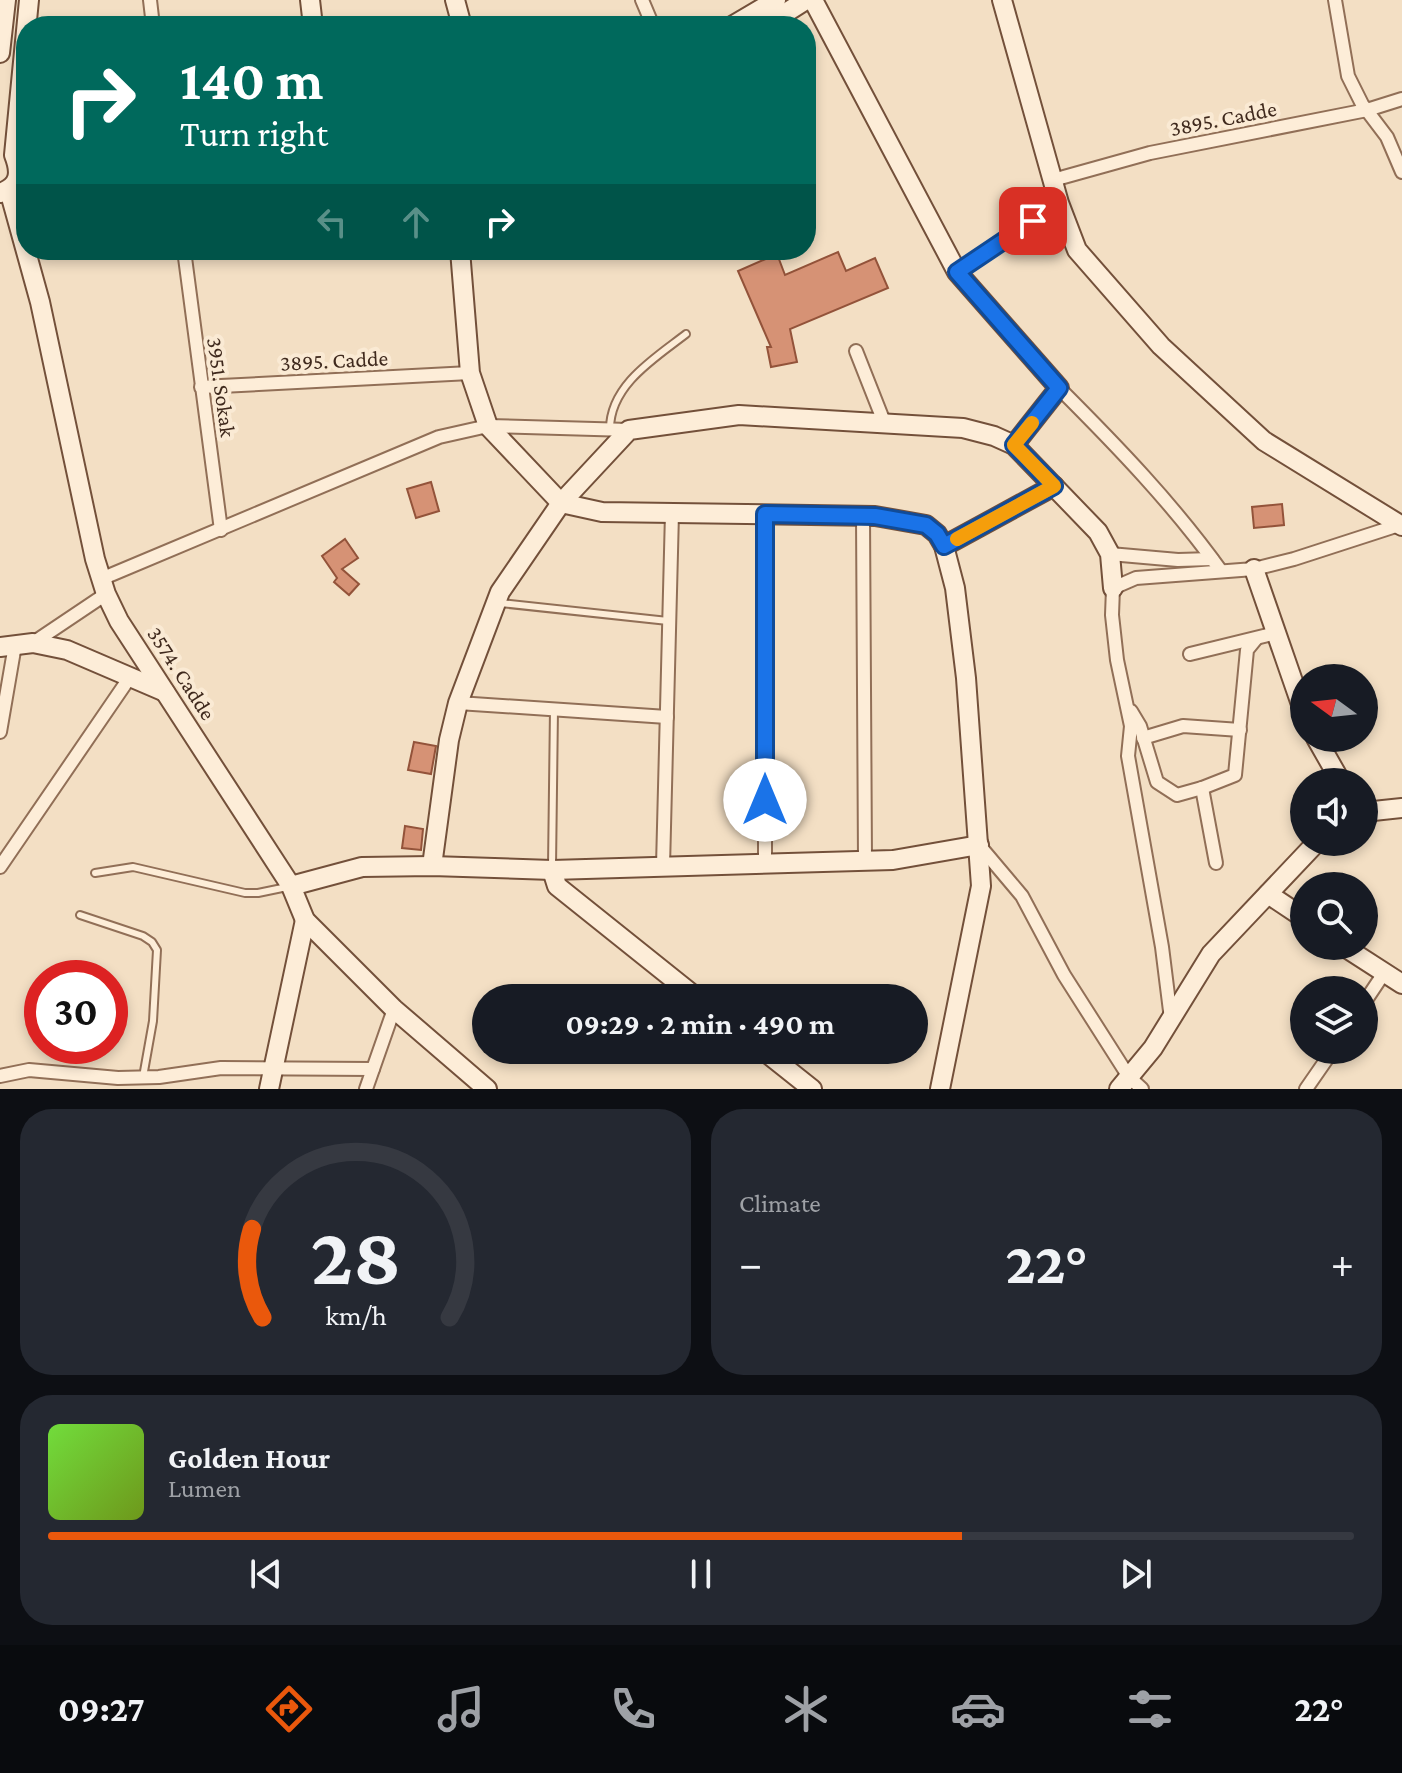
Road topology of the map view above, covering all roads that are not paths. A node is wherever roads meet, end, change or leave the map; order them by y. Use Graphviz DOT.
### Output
graph roads {
  1 [pos="6,0"];
  2 [pos="776,0"];
  3 [pos="806,0"];
  4 [pos="813,0"];
  5 [pos="1002,0"];
  6 [pos="1335,0"];
  7 [pos="749,16"];
  8 [pos="781,16"];
  9 [pos="0,53"];
  10 [pos="1402,99"];
  11 [pos="1367,110"];
  12 [pos="16,125"];
  13 [pos="13,154"];
  14 [pos="1402,172"];
  15 [pos="1053,180"];
  16 [pos="1059,203"];
  17 [pos="30,260"];
  18 [pos="185,260"];
  19 [pos="461,260"];
  20 [pos="957,272"];
  21 [pos="686,334"];
  22 [pos="856,351"];
  23 [pos="470,373"];
  24 [pos="201,387"];
  25 [pos="1059,388"];
  26 [pos="884,422"];
  27 [pos="488,426"];
  28 [pos="610,429"];
  29 [pos="629,430"];
  30 [pos="1014,445"];
  31 [pos="1054,486"];
  32 [pos="561,503"];
  33 [pos="672,513"];
  34 [pos="765,514"];
  35 [pos="863,516"];
  36 [pos="1401,526"];
  37 [pos="221,530"];
  38 [pos="944,546"];
  39 [pos="1110,554"];
  40 [pos="1212,559"];
  41 [pos="1254,569"];
  42 [pos="1221,571"];
  43 [pos="103,587"];
  44 [pos="1113,588"];
  45 [pos="496,602"];
  46 [pos="669,621"];
  47 [pos="1276,633"];
  48 [pos="1256,639"];
  49 [pos="16,645"];
  50 [pos="1190,654"];
  51 [pos="1290,673"];
  52 [pos="130,677"];
  53 [pos="165,692"];
  54 [pos="1126,702"];
  55 [pos="458,703"];
  56 [pos="554,709"];
  57 [pos="667,717"];
  58 [pos="1240,730"];
  59 [pos="0,732"];
  60 [pos="1143,738"];
  61 [pos="1202,788"];
  62 [pos="1402,808"];
  63 [pos="1378,811"];
  64 [pos="979,845"];
  65 [pos="1304,856"];
  66 [pos="865,860"];
  67 [pos="765,863"];
  68 [pos="1216,863"];
  69 [pos="432,866"];
  70 [pos="663,866"];
  71 [pos="0,867"];
  72 [pos="552,870"];
  73 [pos="95,873"];
  74 [pos="291,886"];
  75 [pos="1268,894"];
  76 [pos="1290,909"];
  77 [pos="80,915"];
  78 [pos="305,920"];
  79 [pos="1364,960"];
  80 [pos="1384,973"];
  81 [pos="1378,982"];
  82 [pos="680,984"];
  83 [pos="1402,984"];
  84 [pos="394,1009"];
  85 [pos="1171,1019"];
  86 [pos="781,1064"];
  87 [pos="1323,1064"];
  88 [pos="274,1069"];
  89 [pos="373,1069"];
  90 [pos="83,1075"];
  91 [pos="0,1076"];
  92 [pos="144,1083"];
  93 [pos="1130,1085"];
  94 [pos="83,1089"];
  95 [pos="269,1089"];
  96 [pos="366,1089"];
  97 [pos="487,1089"];
  98 [pos="812,1089"];
  99 [pos="940,1089"];
  100 [pos="1306,1089"];
  1 -- 9 [label="street"];
  2 -- 7 [label="street"];
  3 -- 8 [label="street"];
  4 -- 20 [label="street"];
  5 -- 15 [label="street"];
  6 -- 11 [label="street"];
  10 -- 11 [label="street, 3895. Cadde"];
  11 -- 14 [label="street"];
  11 -- 15 [label="street, 3895. Cadde"];
  12 -- 13 [label="street, 3574. Cadde"];
  15 -- 16 [label="street"];
  16 -- 20 [label="street"];
  16 -- 36 [label="street"];
  17 -- 43 [label="street, 3574. Cadde"];
  18 -- 24 [label="street, 3951. Sokak"];
  19 -- 23 [label="street"];
  20 -- 25 [label="street"];
  21 -- 28 [label="lane"];
  22 -- 26 [label="street"];
  23 -- 24 [label="street, 3895. Cadde"];
  23 -- 27 [label="street"];
  24 -- 37 [label="street, 3951. Sokak"];
  25 -- 30 [label="street"];
  25 -- 40 [label="street"];
  26 -- 29 [label="street"];
  26 -- 30 [label="street"];
  27 -- 28 [label="street"];
  27 -- 32 [label="street"];
  27 -- 37 [label="street"];
  28 -- 29 [label="street"];
  29 -- 32 [label="street"];
  30 -- 31 [label="street"];
  31 -- 38 [label="street"];
  31 -- 39 [label="street"];
  32 -- 33 [label="street"];
  32 -- 45 [label="street"];
  33 -- 34 [label="street"];
  33 -- 46 [label="street"];
  34 -- 35 [label="street"];
  34 -- 67 [label="street"];
  35 -- 38 [label="street"];
  35 -- 66 [label="street"];
  36 -- 41 [label="street"];
  37 -- 43 [label="street"];
  38 -- 64 [label="street"];
  39 -- 40 [label="street"];
  39 -- 44 [label="street"];
  40 -- 42 [label="street"];
  41 -- 42 [label="street"];
  41 -- 47 [label="street"];
  42 -- 44 [label="street"];
  43 -- 49 [label="street"];
  43 -- 53 [label="street, 3574. Cadde"];
  44 -- 54 [label="street"];
  45 -- 46 [label="lane"];
  45 -- 55 [label="street"];
  46 -- 57 [label="street"];
  47 -- 48 [label="street"];
  47 -- 51 [label="street"];
  48 -- 50 [label="street"];
  48 -- 58 [label="street"];
  49 -- 52 [label="street"];
  49 -- 59 [label="street"];
  52 -- 53 [label="street"];
  52 -- 71 [label="street"];
  53 -- 74 [label="street, 3574. Cadde"];
  54 -- 60 [label="street"];
  54 -- 85 [label="street"];
  55 -- 56 [label="street"];
  55 -- 69 [label="street"];
  56 -- 57 [label="street"];
  56 -- 72 [label="lane"];
  57 -- 70 [label="street"];
  58 -- 60 [label="street"];
  58 -- 61 [label="street"];
  60 -- 61 [label="street"];
  61 -- 68 [label="street"];
  62 -- 63 [label="street"];
  64 -- 66 [label="street"];
  64 -- 93 [label="street"];
  64 -- 99 [label="street"];
  65 -- 75 [label="street"];
  66 -- 67 [label="street"];
  67 -- 70 [label="street"];
  69 -- 72 [label="street"];
  69 -- 74 [label="street"];
  70 -- 72 [label="street"];
  72 -- 82 [label="street"];
  73 -- 74 [label="lane"];
  74 -- 78 [label="street, 3574. Cadde"];
  75 -- 76 [label="street"];
  75 -- 85 [label="street"];
  77 -- 92 [label="lane"];
  78 -- 84 [label="street, 3574. Cadde"];
  78 -- 88 [label="street"];
  79 -- 80 [label="street"];
  80 -- 81 [label="street"];
  80 -- 83 [label="street"];
  84 -- 89 [label="street"];
  84 -- 97 [label="street, 3574. Cadde"];
  85 -- 93 [label="street"];
  86 -- 98 [label="street"];
  87 -- 100 [label="street"];
  88 -- 89 [label="street"];
  88 -- 92 [label="street"];
  88 -- 95 [label="street"];
  89 -- 96 [label="street"];
  90 -- 91 [label="street"];
  90 -- 92 [label="street"];
  90 -- 94 [label="street"];
}
